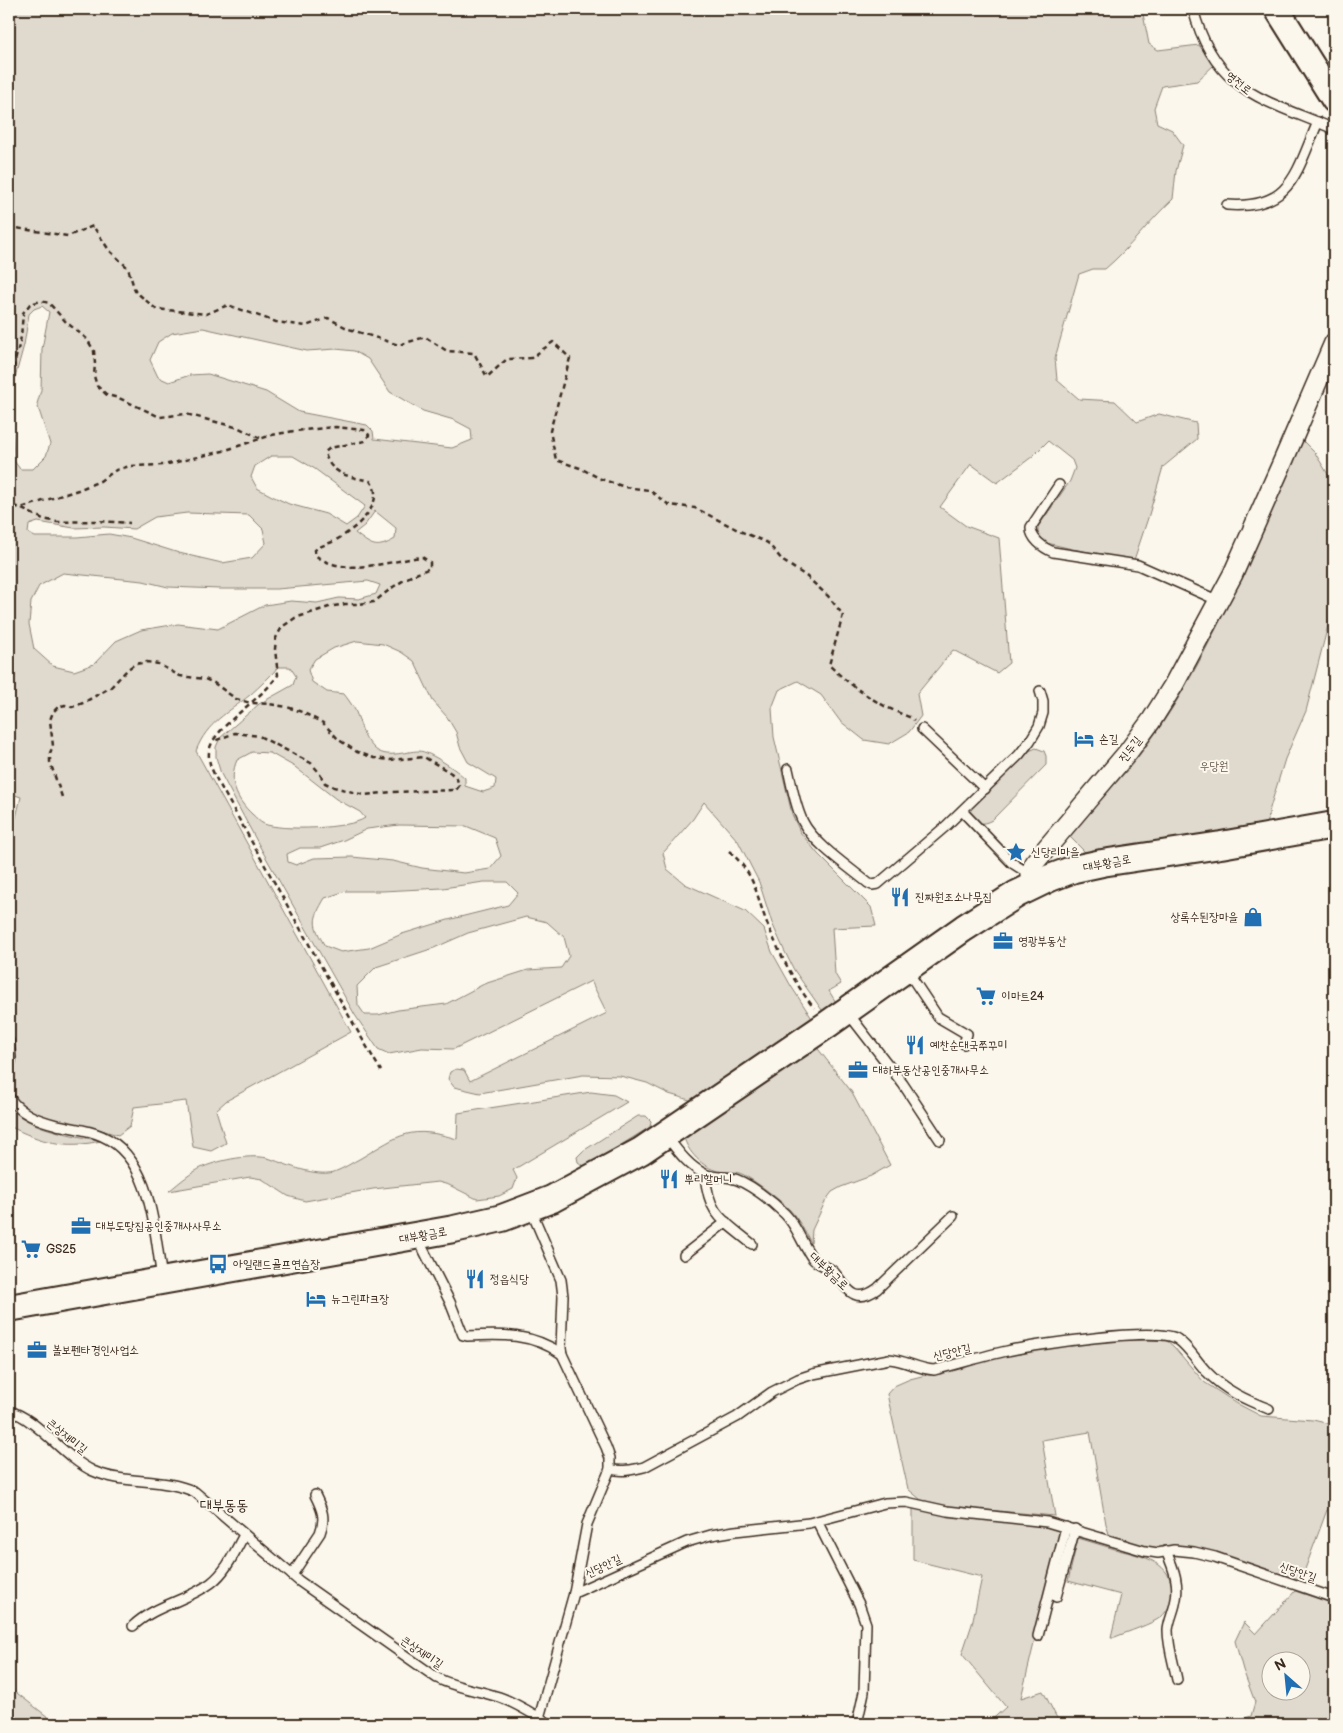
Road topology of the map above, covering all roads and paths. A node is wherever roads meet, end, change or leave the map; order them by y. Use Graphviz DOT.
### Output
graph roads {
  1 [pos="1193,9"];
  2 [pos="1277,9"];
  3 [pos="1331,89"];
  4 [pos="1318,122"];
  5 [pos="1334,129"];
  6 [pos="1227,205"];
  7 [pos="9,227"];
  8 [pos="1334,343"];
  9 [pos="9,386"];
  10 [pos="260,438"];
  11 [pos="1059,485"];
  12 [pos="9,499"];
  13 [pos="21,508"];
  14 [pos="130,523"];
  15 [pos="1219,601"];
  16 [pos="1040,691"];
  17 [pos="251,703"];
  18 [pos="922,729"];
  19 [pos="212,741"];
  20 [pos="788,769"];
  21 [pos="985,789"];
  22 [pos="62,797"];
  23 [pos="962,811"];
  24 [pos="1334,825"];
  25 [pos="729,851"];
  26 [pos="1031,881"];
  27 [pos="906,969"];
  28 [pos="837,1018"];
  29 [pos="9,1041"];
  30 [pos="964,1044"];
  31 [pos="9,1070"];
  32 [pos="382,1071"];
  33 [pos="9,1097"];
  34 [pos="665,1134"];
  35 [pos="940,1140"];
  36 [pos="705,1174"];
  37 [pos="530,1208"];
  38 [pos="953,1216"];
  39 [pos="726,1222"];
  40 [pos="417,1236"];
  41 [pos="752,1244"];
  42 [pos="684,1255"];
  43 [pos="163,1281"];
  44 [pos="9,1308"];
  45 [pos="562,1354"];
  46 [pos="1269,1409"];
  47 [pos="9,1411"];
  48 [pos="610,1469"];
  49 [pos="315,1495"];
  50 [pos="817,1521"];
  51 [pos="1070,1528"];
  52 [pos="244,1535"];
  53 [pos="1166,1552"];
  54 [pos="292,1575"];
  55 [pos="574,1593"];
  56 [pos="1056,1596"];
  57 [pos="1334,1598"];
  58 [pos="133,1626"];
  59 [pos="1038,1636"];
  60 [pos="1177,1680"];
  61 [pos="539,1718"];
  62 [pos="550,1724"];
  63 [pos="857,1724"];
  1 -- 4 [label="lane, 영전로"];
  2 -- 3 [label="street"];
  4 -- 5 [label="lane, 영전로"];
  4 -- 6 [label="lane"];
  7 -- 18 [label="path"];
  8 -- 15 [label="street, 진두길"];
  9 -- 10 [label="path"];
  10 -- 13 [label="path"];
  10 -- 17 [label="path"];
  11 -- 15 [label="lane"];
  12 -- 13 [label="path"];
  13 -- 14 [label="path"];
  15 -- 26 [label="street, 진두길"];
  16 -- 21 [label="lane"];
  17 -- 19 [label="path"];
  17 -- 19 [label="path"];
  17 -- 22 [label="path"];
  18 -- 21 [label="lane"];
  19 -- 32 [label="path"];
  20 -- 23 [label="lane"];
  21 -- 23 [label="lane"];
  23 -- 26 [label="lane"];
  24 -- 26 [label="main road, 대부황금로"];
  25 -- 28 [label="path"];
  26 -- 27 [label="main road, 대부황금로"];
  27 -- 28 [label="main road, 대부황금로"];
  27 -- 30 [label="lane"];
  28 -- 34 [label="main road, 대부황금로"];
  28 -- 35 [label="lane"];
  29 -- 31 [label="lane"];
  33 -- 43 [label="lane"];
  34 -- 36 [label="lane, 대부황금로"];
  34 -- 37 [label="main road, 대부황금로"];
  36 -- 38 [label="lane, 대부황금로"];
  36 -- 39 [label="lane"];
  37 -- 40 [label="main road, 대부황금로"];
  37 -- 45 [label="lane"];
  39 -- 41 [label="lane"];
  39 -- 42 [label="lane"];
  40 -- 43 [label="main road, 대부황금로"];
  40 -- 45 [label="lane"];
  43 -- 44 [label="main road, 대부황금로"];
  45 -- 48 [label="lane"];
  46 -- 48 [label="lane, 신당안길"];
  47 -- 52 [label="lane, 큰상재미길"];
  48 -- 55 [label="lane, 신당안길"];
  49 -- 54 [label="lane"];
  50 -- 51 [label="lane, 신당안길"];
  50 -- 55 [label="lane, 신당안길"];
  50 -- 63 [label="lane"];
  51 -- 53 [label="lane, 신당안길"];
  51 -- 56 [label="lane"];
  51 -- 59 [label="lane"];
  52 -- 54 [label="lane, 큰상재미길"];
  52 -- 58 [label="lane"];
  53 -- 57 [label="lane, 신당안길"];
  53 -- 60 [label="lane"];
  54 -- 61 [label="lane, 큰상재미길"];
  55 -- 61 [label="lane, 신당안길"];
  61 -- 62 [label="lane, 큰상재미길"];
}
